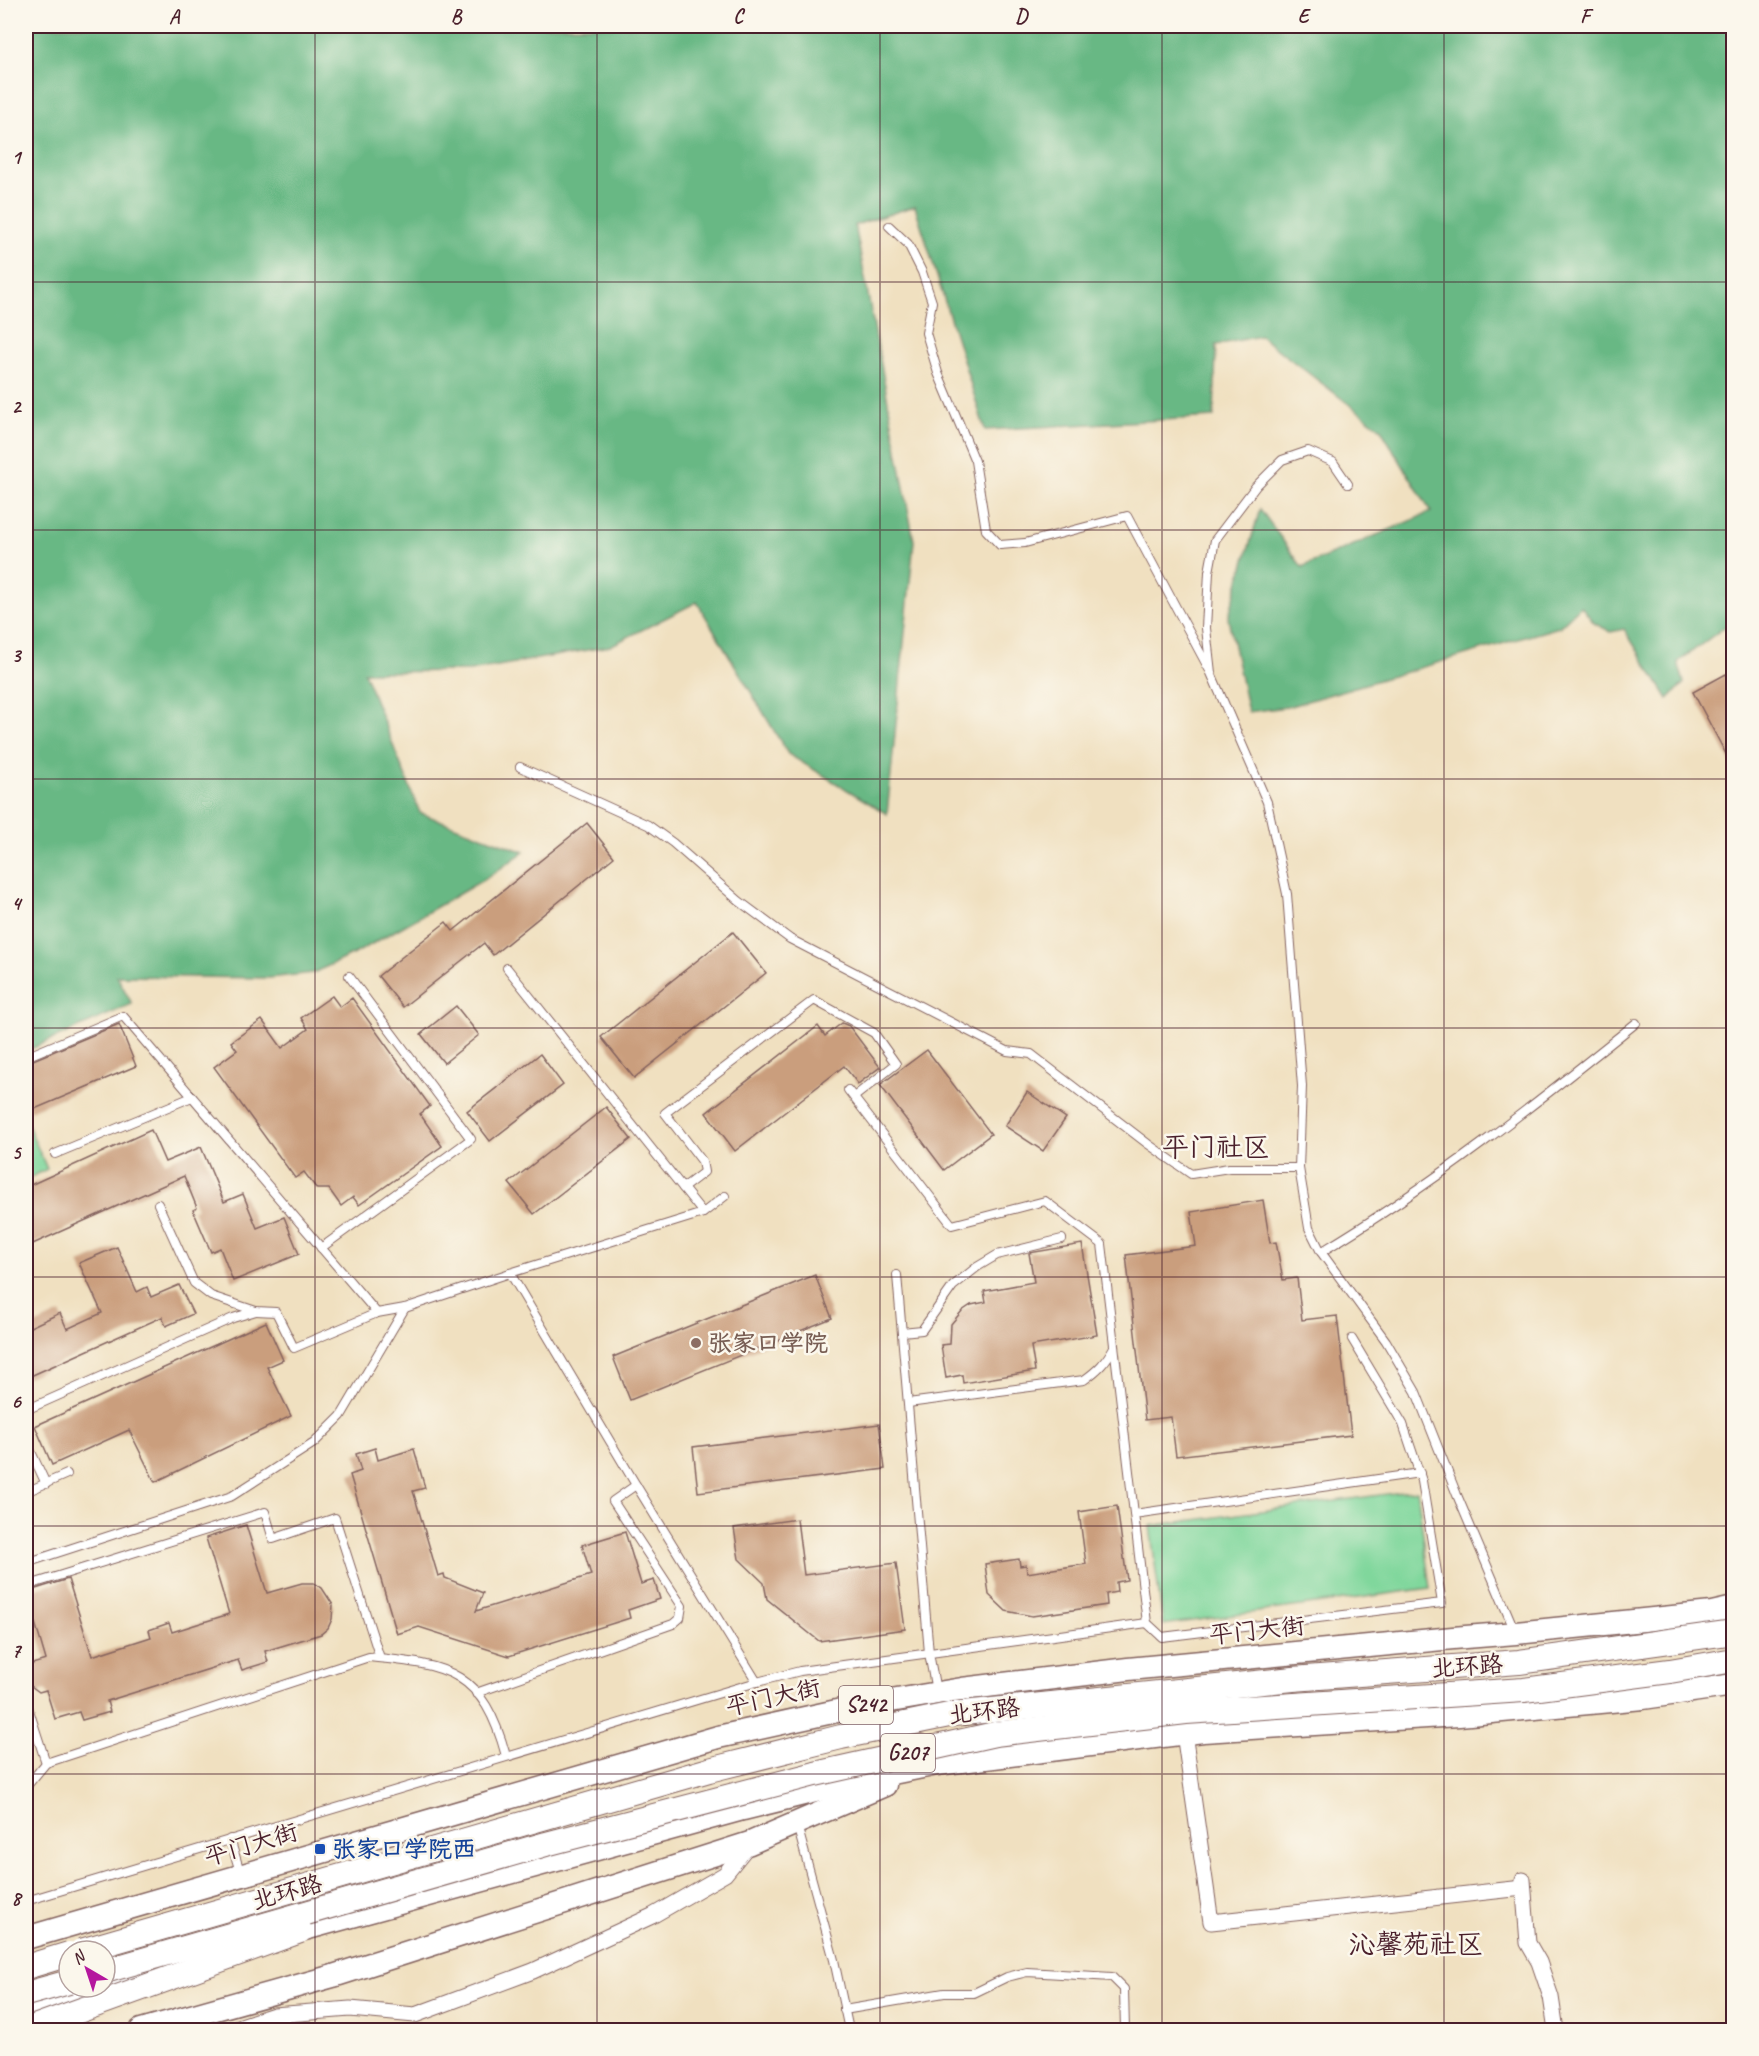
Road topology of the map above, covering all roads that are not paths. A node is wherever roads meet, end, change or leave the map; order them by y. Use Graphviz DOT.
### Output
graph roads {
  1 [pos="889,226"];
  2 [pos="1348,484"];
  3 [pos="1211,673"];
  4 [pos="520,767"];
  5 [pos="507,968"];
  6 [pos="349,976"];
  7 [pos="1636,1023"];
  8 [pos="26,1057"];
  9 [pos="848,1090"];
  10 [pos="192,1097"];
  11 [pos="854,1097"];
  12 [pos="55,1154"];
  13 [pos="1299,1168"];
  14 [pos="682,1188"];
  15 [pos="725,1196"];
  16 [pos="158,1204"];
  17 [pos="703,1214"];
  18 [pos="1062,1239"];
  19 [pos="321,1248"];
  20 [pos="1321,1252"];
  21 [pos="510,1273"];
  22 [pos="897,1275"];
  23 [pos="405,1308"];
  24 [pos="256,1311"];
  25 [pos="377,1314"];
  26 [pos="902,1332"];
  27 [pos="1352,1339"];
  28 [pos="1114,1346"];
  29 [pos="908,1403"];
  30 [pos="26,1410"];
  31 [pos="26,1441"];
  32 [pos="1420,1473"];
  33 [pos="67,1474"];
  34 [pos="45,1484"];
  35 [pos="636,1485"];
  36 [pos="26,1492"];
  37 [pos="1134,1514"];
  38 [pos="26,1563"];
  39 [pos="26,1586"];
  40 [pos="1734,1608"];
  41 [pos="1147,1623"];
  42 [pos="1734,1632"];
  43 [pos="1516,1634"];
  44 [pos="1453,1638"];
  45 [pos="929,1653"];
  46 [pos="380,1658"];
  47 [pos="1734,1659"];
  48 [pos="757,1682"];
  49 [pos="1734,1685"];
  50 [pos="476,1693"];
  51 [pos="930,1694"];
  52 [pos="26,1701"];
  53 [pos="1459,1714"];
  54 [pos="1184,1733"];
  55 [pos="506,1756"];
  56 [pos="46,1763"];
  57 [pos="937,1764"];
  58 [pos="26,1787"];
  59 [pos="797,1824"];
  60 [pos="230,1839"];
  61 [pos="750,1843"];
  62 [pos="546,1844"];
  63 [pos="241,1875"];
  64 [pos="26,1901"];
  65 [pos="32,1936"];
  66 [pos="117,1941"];
  67 [pos="57,1958"];
  68 [pos="26,1967"];
  69 [pos="117,1968"];
  70 [pos="117,1978"];
  71 [pos="57,1981"];
  72 [pos="57,1992"];
  73 [pos="26,1994"];
  74 [pos="57,1995"];
  75 [pos="64,1999"];
  76 [pos="844,2010"];
  77 [pos="26,2011"];
  78 [pos="26,2030"];
  79 [pos="66,2031"];
  80 [pos="141,2031"];
  81 [pos="229,2031"];
  82 [pos="849,2031"];
  83 [pos="1125,2031"];
  84 [pos="1556,2031"];
  1 -- 3 [label="lane"];
  2 -- 3 [label="lane"];
  3 -- 13 [label="lane"];
  4 -- 13 [label="lane"];
  5 -- 14 [label="lane"];
  6 -- 19 [label="lane"];
  7 -- 20 [label="lane"];
  8 -- 10 [label="lane"];
  9 -- 11 [label="lane"];
  10 -- 12 [label="lane"];
  10 -- 19 [label="lane"];
  11 -- 14 [label="lane"];
  11 -- 28 [label="lane"];
  13 -- 20 [label="lane"];
  14 -- 17 [label="lane"];
  15 -- 17 [label="lane"];
  16 -- 24 [label="lane"];
  17 -- 21 [label="lane"];
  18 -- 26 [label="lane"];
  19 -- 25 [label="lane"];
  20 -- 43 [label="lane"];
  21 -- 23 [label="lane"];
  21 -- 35 [label="lane"];
  22 -- 26 [label="lane"];
  23 -- 25 [label="lane"];
  23 -- 38 [label="lane"];
  24 -- 25 [label="lane"];
  24 -- 30 [label="lane"];
  26 -- 29 [label="lane"];
  27 -- 32 [label="lane"];
  28 -- 29 [label="lane"];
  28 -- 37 [label="lane"];
  29 -- 45 [label="lane"];
  31 -- 34 [label="lane"];
  32 -- 37 [label="lane"];
  32 -- 41 [label="lane"];
  33 -- 34 [label="lane"];
  34 -- 36 [label="lane"];
  35 -- 48 [label="lane"];
  35 -- 50 [label="lane"];
  37 -- 41 [label="lane"];
  39 -- 46 [label="lane"];
  40 -- 43 [label="main road, 平门大街 / S242"];
  41 -- 45 [label="lane"];
  42 -- 66 [label="highway, 北环路 / G207, bridge"];
  43 -- 44 [label="main road, 平门大街 / S242"];
  44 -- 51 [label="main road, 平门大街 / S242"];
  44 -- 53 [label="main road"];
  45 -- 48 [label="lane"];
  45 -- 51 [label="lane"];
  46 -- 50 [label="lane"];
  46 -- 56 [label="lane"];
  47 -- 62 [label="highway, 北环路 / G207, bridge"];
  48 -- 55 [label="lane"];
  49 -- 53 [label="main road"];
  50 -- 55 [label="lane"];
  51 -- 57 [label="main road"];
  51 -- 63 [label="main road, 平门大街 / S242"];
  52 -- 56 [label="lane"];
  53 -- 54 [label="main road"];
  54 -- 57 [label="main road"];
  54 -- 84 [label="street"];
  55 -- 60 [label="lane"];
  56 -- 58 [label="lane"];
  57 -- 59 [label="main road"];
  57 -- 70 [label="main road"];
  59 -- 61 [label="main road"];
  59 -- 76 [label="lane"];
  60 -- 63 [label="lane"];
  60 -- 64 [label="lane"];
  61 -- 80 [label="main road"];
  61 -- 81 [label="street"];
  62 -- 69 [label="highway, 北环路 / G207, bridge"];
  62 -- 78 [label="highway, bridge"];
  63 -- 65 [label="main road, 平门大街 / S242"];
  65 -- 71 [label="main road"];
  67 -- 68 [label="highway, bridge"];
  72 -- 73 [label="highway, bridge"];
  74 -- 77 [label="main road"];
  75 -- 79 [label="street"];
  76 -- 82 [label="lane"];
  76 -- 83 [label="lane"];
}
